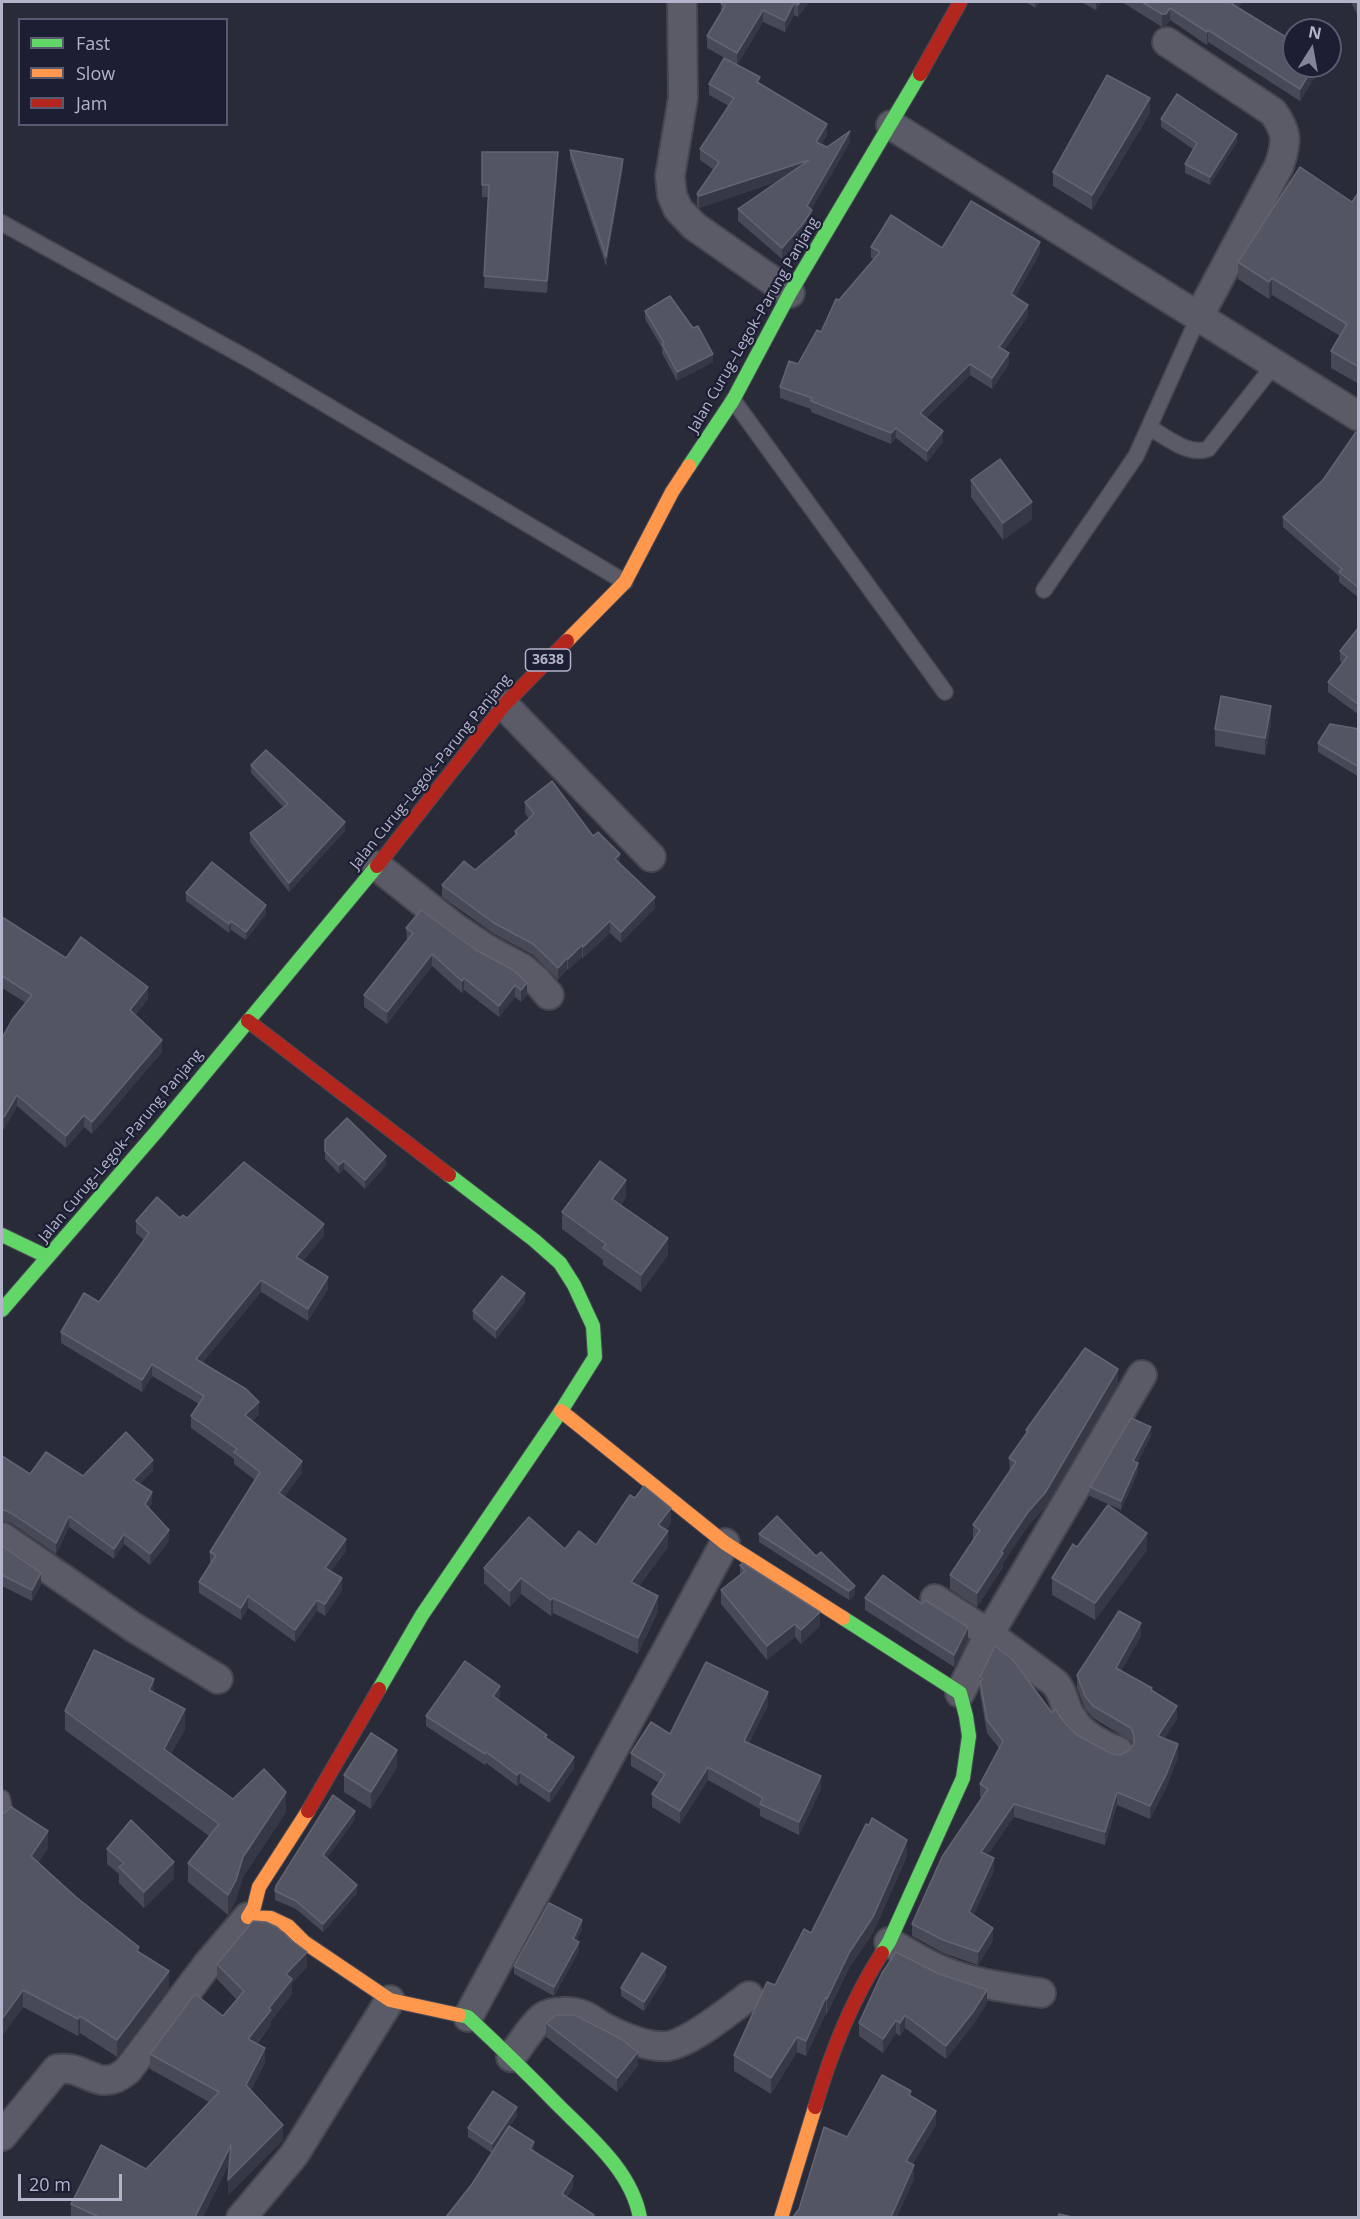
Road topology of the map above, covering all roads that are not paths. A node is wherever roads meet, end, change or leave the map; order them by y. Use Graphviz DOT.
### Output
graph roads {
  1 [pos="682,2"];
  2 [pos="960,2"];
  3 [pos="1167,42"];
  4 [pos="891,125"];
  5 [pos="2,223"];
  6 [pos="790,293"];
  7 [pos="1198,318"];
  8 [pos="1274,364"];
  9 [pos="733,400"];
  10 [pos="1359,416"];
  11 [pos="1150,428"];
  12 [pos="624,582"];
  13 [pos="1044,590"];
  14 [pos="945,692"];
  15 [pos="504,705"];
  16 [pos="651,857"];
  17 [pos="377,866"];
  18 [pos="549,995"];
  19 [pos="248,1021"];
  20 [pos="2,1235"];
  21 [pos="48,1257"];
  22 [pos="2,1310"];
  23 [pos="1142,1375"];
  24 [pos="561,1412"];
  25 [pos="2,1537"];
  26 [pos="725,1543"];
  27 [pos="935,1599"];
  28 [pos="989,1634"];
  29 [pos="218,1679"];
  30 [pos="960,1693"];
  31 [pos="1118,1751"];
  32 [pos="2,1798"];
  33 [pos="2,1821"];
  34 [pos="248,1917"];
  35 [pos="888,1942"];
  36 [pos="1041,1992"];
  37 [pos="749,1996"];
  38 [pos="390,2000"];
  39 [pos="468,2017"];
  40 [pos="512,2057"];
  41 [pos="2,2136"];
  42 [pos="241,2217"];
  43 [pos="640,2217"];
  44 [pos="781,2217"];
  1 -- 6 [label="street"];
  2 -- 4 [label="street, Jalan Curug–Legok–Parung Panjang / 3638"];
  3 -- 7 [label="street"];
  4 -- 6 [label="street, Jalan Curug–Legok–Parung Panjang / 3638"];
  4 -- 7 [label="street"];
  5 -- 12 [label="lane"];
  6 -- 9 [label="street, Jalan Curug–Legok–Parung Panjang / 3638"];
  7 -- 8 [label="street"];
  7 -- 11 [label="lane"];
  8 -- 10 [label="street"];
  8 -- 11 [label="lane"];
  9 -- 12 [label="street, Jalan Curug–Legok–Parung Panjang / 3638"];
  9 -- 14 [label="lane"];
  11 -- 13 [label="lane"];
  12 -- 15 [label="street, Jalan Curug–Legok–Parung Panjang / 3638"];
  15 -- 16 [label="street"];
  15 -- 17 [label="street, Jalan Curug–Legok–Parung Panjang / 3638"];
  17 -- 18 [label="street"];
  17 -- 19 [label="street, Jalan Curug–Legok–Parung Panjang / 3638"];
  19 -- 21 [label="street, Jalan Curug–Legok–Parung Panjang / 3638"];
  19 -- 24 [label="street"];
  20 -- 21 [label="street"];
  21 -- 22 [label="street, Jalan Curug–Legok–Parung Panjang / 3638"];
  23 -- 28 [label="street"];
  24 -- 26 [label="street"];
  24 -- 34 [label="street"];
  25 -- 29 [label="street"];
  26 -- 30 [label="street"];
  26 -- 39 [label="street"];
  27 -- 28 [label="street"];
  28 -- 30 [label="street"];
  28 -- 31 [label="street"];
  30 -- 35 [label="street"];
  32 -- 33 [label="lane"];
  34 -- 38 [label="street"];
  34 -- 41 [label="street"];
  35 -- 36 [label="street"];
  35 -- 44 [label="street"];
  37 -- 40 [label="street"];
  38 -- 39 [label="street"];
  38 -- 42 [label="street"];
  39 -- 40 [label="street"];
  40 -- 43 [label="street"];
}
